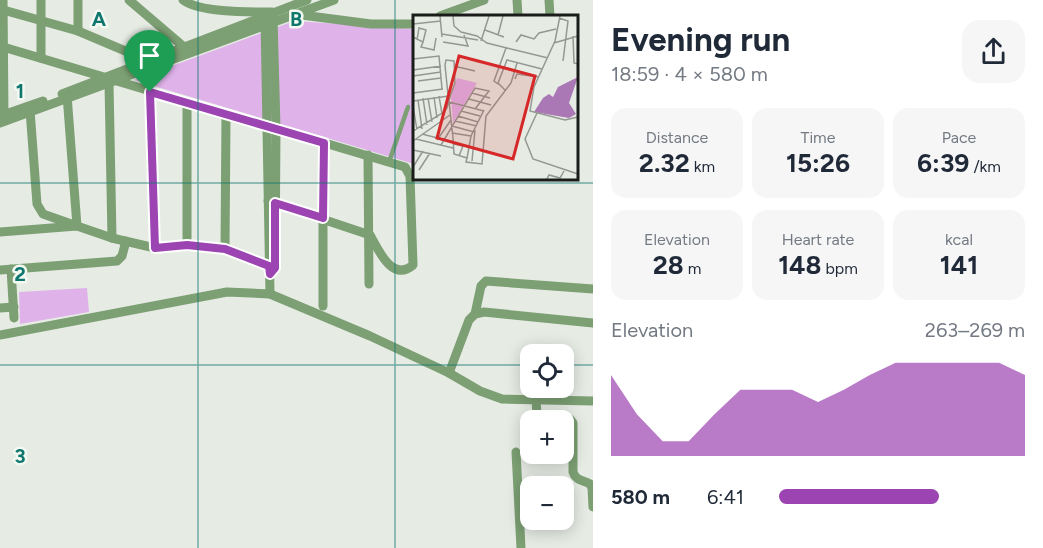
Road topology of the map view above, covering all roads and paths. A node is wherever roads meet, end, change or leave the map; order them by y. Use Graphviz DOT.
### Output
graph roads {
  1 [pos="41,0"];
  2 [pos="78,0"];
  3 [pos="129,0"];
  4 [pos="183,0"];
  5 [pos="333,0"];
  6 [pos="484,0"];
  7 [pos="517,0"];
  8 [pos="549,0"];
  9 [pos="306,3"];
  10 [pos="2,6"];
  11 [pos="294,14"];
  12 [pos="443,15"];
  13 [pos="518,15"];
  14 [pos="550,15"];
  15 [pos="271,18"];
  16 [pos="41,20"];
  17 [pos="413,24"];
  18 [pos="78,31"];
  19 [pos="2,47"];
  20 [pos="184,47"];
  21 [pos="41,58"];
  22 [pos="149,61"];
  23 [pos="110,80"];
  24 [pos="150,92"];
  25 [pos="67,95"];
  26 [pos="187,102"];
  27 [pos="408,107"];
  28 [pos="30,110"];
  29 [pos="226,114"];
  30 [pos="1,118"];
  31 [pos="272,127"];
  32 [pos="324,143"];
  33 [pos="368,155"];
  34 [pos="389,162"];
  35 [pos="272,202"];
  36 [pos="323,218"];
  37 [pos="77,226"];
  38 [pos="0,232"];
  39 [pos="370,235"];
  40 [pos="112,238"];
  41 [pos="126,241"];
  42 [pos="187,245"];
  43 [pos="155,248"];
  44 [pos="225,249"];
  45 [pos="11,269"];
  46 [pos="271,269"];
  47 [pos="0,270"];
  48 [pos="369,284"];
  49 [pos="593,289"];
  50 [pos="270,294"];
  51 [pos="323,306"];
  52 [pos="14,307"];
  53 [pos="0,308"];
  54 [pos="475,314"];
  55 [pos="14,318"];
  56 [pos="593,323"];
  57 [pos="0,335"];
  58 [pos="449,373"];
  59 [pos="536,399"];
  60 [pos="593,401"];
  61 [pos="516,452"];
  62 [pos="593,507"];
  63 [pos="521,548"];
  1 -- 16 [label="street"];
  2 -- 18 [label="street"];
  3 -- 20 [label="street"];
  4 -- 15 [label="street"];
  5 -- 9 [label="street"];
  6 -- 12 [label="street"];
  7 -- 13 [label="street"];
  8 -- 14 [label="street"];
  9 -- 11 [label="street"];
  9 -- 15 [label="street"];
  10 -- 16 [label="street"];
  10 -- 19 [label="street"];
  11 -- 15 [label="street"];
  11 -- 17 [label="street"];
  15 -- 20 [label="street"];
  15 -- 23 [label="street"];
  15 -- 31 [label="street"];
  16 -- 18 [label="street"];
  16 -- 21 [label="street"];
  18 -- 22 [label="street"];
  19 -- 21 [label="street"];
  19 -- 30 [label="street"];
  20 -- 22 [label="street"];
  21 -- 23 [label="street"];
  22 -- 23 [label="street"];
  23 -- 24 [label="street"];
  23 -- 25 [label="street"];
  23 -- 40 [label="street"];
  24 -- 26 [label="street"];
  24 -- 43 [label="street"];
  25 -- 28 [label="street"];
  25 -- 37 [label="street"];
  26 -- 29 [label="street"];
  26 -- 42 [label="street"];
  27 -- 34 [label="lane"];
  28 -- 30 [label="street"];
  28 -- 37 [label="street"];
  29 -- 31 [label="street"];
  29 -- 44 [label="street"];
  31 -- 32 [label="street"];
  31 -- 35 [label="street"];
  32 -- 33 [label="street"];
  32 -- 36 [label="street"];
  33 -- 34 [label="street"];
  33 -- 39 [label="street"];
  34 -- 39 [label="street"];
  35 -- 36 [label="street"];
  35 -- 46 [label="street"];
  36 -- 39 [label="street"];
  36 -- 51 [label="street"];
  37 -- 38 [label="street"];
  37 -- 40 [label="street"];
  39 -- 48 [label="street"];
  40 -- 41 [label="street"];
  41 -- 43 [label="street"];
  41 -- 45 [label="street"];
  42 -- 43 [label="street"];
  42 -- 44 [label="street"];
  44 -- 46 [label="street"];
  45 -- 47 [label="street"];
  45 -- 52 [label="street"];
  46 -- 50 [label="street"];
  49 -- 54 [label="street"];
  50 -- 57 [label="street"];
  50 -- 58 [label="street"];
  52 -- 53 [label="street"];
  52 -- 55 [label="street"];
  54 -- 56 [label="street"];
  54 -- 58 [label="street"];
  58 -- 59 [label="street"];
  59 -- 60 [label="street"];
  59 -- 62 [label="street"];
  61 -- 63 [label="street"];
}
